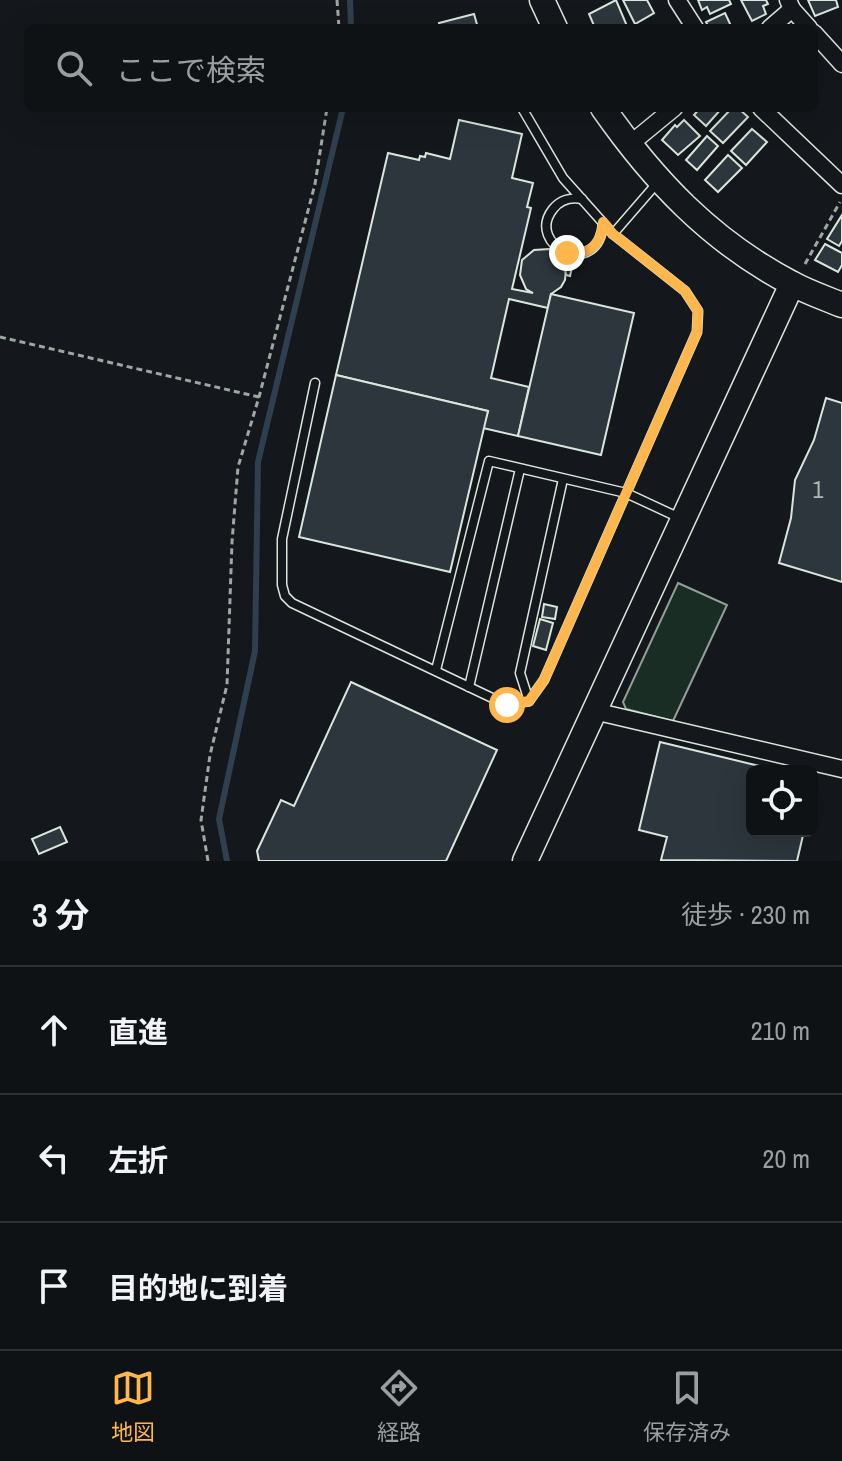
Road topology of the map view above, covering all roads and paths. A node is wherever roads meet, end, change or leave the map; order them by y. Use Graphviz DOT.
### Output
graph roads {
  1 [pos="337,0"];
  2 [pos="542,0"];
  3 [pos="677,0"];
  4 [pos="790,5"];
  5 [pos="339,24"];
  6 [pos="553,24"];
  7 [pos="692,24"];
  8 [pos="773,24"];
  9 [pos="806,24"];
  10 [pos="818,37"];
  11 [pos="842,64"];
  12 [pos="326,112"];
  13 [pos="524,112"];
  14 [pos="606,112"];
  15 [pos="669,112"];
  16 [pos="765,112"];
  17 [pos="629,145"];
  18 [pos="658,182"];
  19 [pos="842,185"];
  20 [pos="842,198"];
  21 [pos="583,199"];
  22 [pos="603,222"];
  23 [pos="613,234"];
  24 [pos="798,274"];
  25 [pos="842,305"];
  26 [pos="0,337"];
  27 [pos="315,383"];
  28 [pos="259,397"];
  29 [pos="520,469"];
  30 [pos="563,479"];
  31 [pos="626,493"];
  32 [pos="683,519"];
  33 [pos="436,670"];
  34 [pos="469,687"];
  35 [pos="529,701"];
  36 [pos="594,711"];
  37 [pos="842,769"];
  38 [pos="208,861"];
  39 [pos="525,861"];
  1 -- 5 [label="path"];
  2 -- 6 [label="street"];
  3 -- 7 [label="street"];
  4 -- 8 [label="street"];
  4 -- 9 [label="street"];
  10 -- 11 [label="street"];
  12 -- 28 [label="path"];
  13 -- 21 [label="lane"];
  14 -- 17 [label="street"];
  15 -- 17 [label="street"];
  16 -- 19 [label="street"];
  17 -- 18 [label="street"];
  18 -- 23 [label="lane"];
  18 -- 24 [label="street"];
  20 -- 24 [label="path"];
  21 -- 22 [label="lane"];
  21 -- 22 [label="lane"];
  22 -- 23 [label="lane"];
  23 -- 31 [label="lane"];
  24 -- 25 [label="street"];
  24 -- 32 [label="street"];
  26 -- 28 [label="path"];
  27 -- 33 [label="lane"];
  28 -- 38 [label="path"];
  29 -- 30 [label="lane"];
  29 -- 33 [label="lane"];
  29 -- 34 [label="lane"];
  30 -- 31 [label="lane"];
  30 -- 35 [label="lane"];
  31 -- 32 [label="lane"];
  31 -- 35 [label="lane"];
  32 -- 36 [label="street"];
  33 -- 34 [label="lane"];
  34 -- 35 [label="lane"];
  36 -- 37 [label="street"];
  36 -- 39 [label="street"];
}
